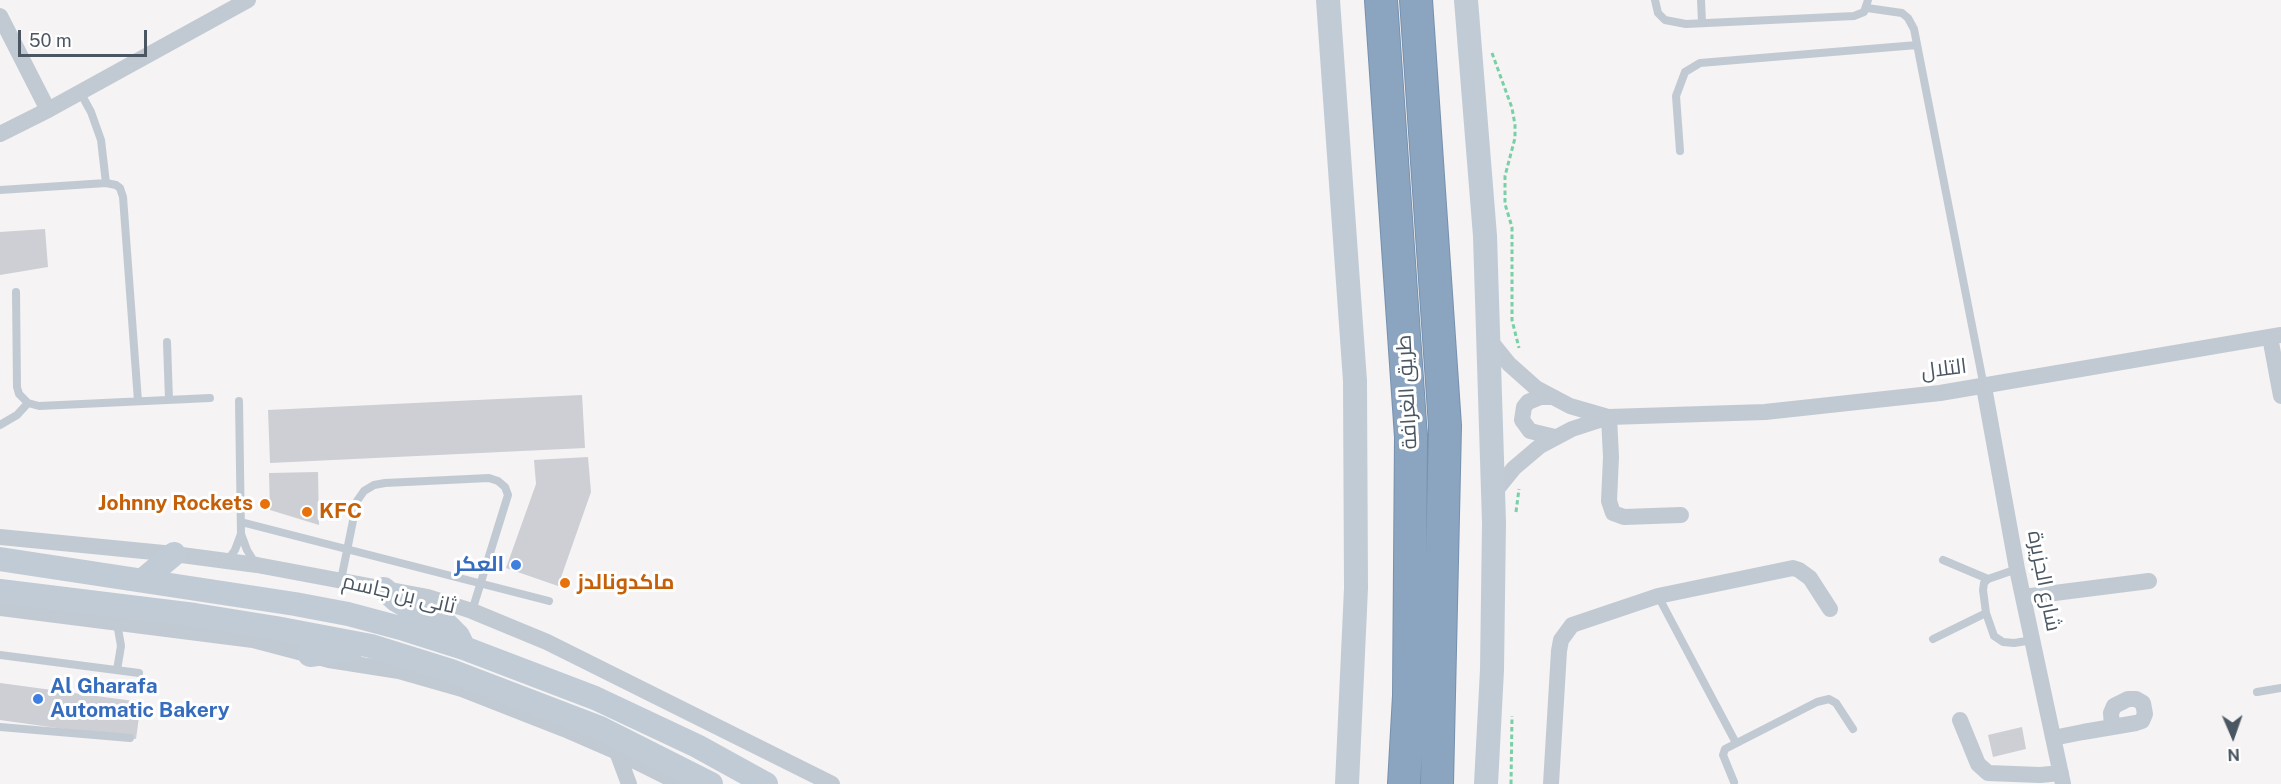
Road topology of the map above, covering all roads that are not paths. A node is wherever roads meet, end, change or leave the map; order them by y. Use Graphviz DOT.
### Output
graph roads {
  1 [pos="248,0"];
  2 [pos="1328,0"];
  3 [pos="1381,0"];
  4 [pos="1416,0"];
  5 [pos="1466,0"];
  6 [pos="1655,0"];
  7 [pos="1701,0"];
  8 [pos="1867,4"];
  9 [pos="226,5"];
  10 [pos="0,16"];
  11 [pos="1702,23"];
  12 [pos="1917,45"];
  13 [pos="80,92"];
  14 [pos="48,110"];
  15 [pos="0,134"];
  16 [pos="1680,151"];
  17 [pos="105,183"];
  18 [pos="0,190"];
  19 [pos="16,292"];
  20 [pos="1487,336"];
  21 [pos="2276,336"];
  22 [pos="167,342"];
  23 [pos="1984,387"];
  24 [pos="2281,396"];
  25 [pos="1552,397"];
  26 [pos="210,398"];
  27 [pos="169,400"];
  28 [pos="239,400"];
  29 [pos="138,401"];
  30 [pos="28,403"];
  31 [pos="1609,417"];
  32 [pos="0,425"];
  33 [pos="1555,437"];
  34 [pos="1493,494"];
  35 [pos="1681,515"];
  36 [pos="241,522"];
  37 [pos="241,534"];
  38 [pos="0,537"];
  39 [pos="347,549"];
  40 [pos="174,554"];
  41 [pos="0,560"];
  42 [pos="1943,560"];
  43 [pos="227,561"];
  44 [pos="257,565"];
  45 [pos="2017,569"];
  46 [pos="1988,579"];
  47 [pos="142,580"];
  48 [pos="341,580"];
  49 [pos="2149,581"];
  50 [pos="479,583"];
  51 [pos="384,589"];
  52 [pos="0,591"];
  53 [pos="1658,596"];
  54 [pos="2024,597"];
  55 [pos="549,601"];
  56 [pos="0,608"];
  57 [pos="1830,609"];
  58 [pos="472,611"];
  59 [pos="1986,613"];
  60 [pos="117,623"];
  61 [pos="1933,639"];
  62 [pos="2032,640"];
  63 [pos="371,646"];
  64 [pos="464,648"];
  65 [pos="0,655"];
  66 [pos="310,655"];
  67 [pos="117,670"];
  68 [pos="139,673"];
  69 [pos="2281,688"];
  70 [pos="2257,692"];
  71 [pos="1960,720"];
  72 [pos="0,727"];
  73 [pos="2112,727"];
  74 [pos="1853,729"];
  75 [pos="130,738"];
  76 [pos="2053,738"];
  77 [pos="1736,743"];
  78 [pos="617,752"];
  79 [pos="2062,779"];
  80 [pos="1734,782"];
  81 [pos="673,783"];
  82 [pos="629,784"];
  83 [pos="711,784"];
  84 [pos="766,784"];
  85 [pos="832,784"];
  86 [pos="1347,784"];
  87 [pos="1404,784"];
  88 [pos="1437,784"];
  89 [pos="1486,784"];
  90 [pos="1551,784"];
  1 -- 9 [label="street"];
  2 -- 86 [label="main road"];
  3 -- 87 [label="highway, طريق الغرافة"];
  4 -- 88 [label="highway, طريق الغرافة"];
  5 -- 20 [label="main road"];
  6 -- 11 [label="lane"];
  7 -- 11 [label="lane"];
  8 -- 11 [label="lane"];
  8 -- 12 [label="lane"];
  9 -- 13 [label="street"];
  10 -- 14 [label="street"];
  12 -- 16 [label="lane"];
  12 -- 23 [label="lane"];
  13 -- 14 [label="street"];
  13 -- 17 [label="lane"];
  14 -- 15 [label="street"];
  17 -- 18 [label="lane"];
  17 -- 29 [label="lane"];
  19 -- 30 [label="lane"];
  20 -- 25 [label="street"];
  20 -- 34 [label="main road"];
  21 -- 23 [label="street, التلال"];
  21 -- 24 [label="street"];
  22 -- 27 [label="lane"];
  23 -- 31 [label="street, التلال"];
  23 -- 45 [label="street, شارع الجزيرة"];
  25 -- 31 [label="street"];
  25 -- 33 [label="street"];
  26 -- 27 [label="lane"];
  27 -- 29 [label="lane"];
  28 -- 36 [label="lane"];
  29 -- 30 [label="lane"];
  30 -- 32 [label="lane"];
  31 -- 33 [label="street"];
  31 -- 35 [label="street"];
  33 -- 34 [label="street"];
  34 -- 89 [label="main road"];
  36 -- 37 [label="lane"];
  36 -- 39 [label="lane"];
  37 -- 43 [label="lane"];
  37 -- 44 [label="lane"];
  38 -- 40 [label="street, ثانى بن جاسم"];
  39 -- 48 [label="lane"];
  39 -- 50 [label="lane"];
  39 -- 50 [label="lane"];
  40 -- 43 [label="street, ثانى بن جاسم"];
  40 -- 47 [label="main road"];
  41 -- 47 [label="main road, ثانى بن جاسم"];
  42 -- 46 [label="lane"];
  43 -- 44 [label="street, ثانى بن جاسم"];
  44 -- 48 [label="street, ثانى بن جاسم"];
  45 -- 46 [label="lane"];
  45 -- 54 [label="street, شارع الجزيرة"];
  46 -- 59 [label="lane"];
  47 -- 64 [label="main road, ثانى بن جاسم"];
  48 -- 51 [label="street, ثانى بن جاسم"];
  49 -- 54 [label="street"];
  50 -- 55 [label="lane"];
  50 -- 58 [label="lane"];
  51 -- 58 [label="street, ثانى بن جاسم"];
  51 -- 64 [label="main road"];
  52 -- 63 [label="main road"];
  53 -- 57 [label="street"];
  53 -- 77 [label="lane"];
  53 -- 90 [label="street"];
  54 -- 62 [label="street, شارع الجزيرة"];
  56 -- 60 [label="street"];
  58 -- 85 [label="street, ثانى بن جاسم"];
  59 -- 61 [label="lane"];
  59 -- 62 [label="lane"];
  60 -- 66 [label="street"];
  60 -- 67 [label="lane"];
  62 -- 76 [label="street, شارع الجزيرة"];
  63 -- 66 [label="main road"];
  63 -- 83 [label="main road"];
  64 -- 84 [label="main road, ثانى بن جاسم"];
  65 -- 67 [label="lane"];
  66 -- 78 [label="street"];
  67 -- 68 [label="lane"];
  69 -- 70 [label="lane"];
  71 -- 79 [label="street"];
  72 -- 75 [label="lane"];
  73 -- 76 [label="street"];
  74 -- 77 [label="lane"];
  76 -- 79 [label="street, شارع الجزيرة"];
  77 -- 80 [label="lane"];
  78 -- 81 [label="street"];
  78 -- 82 [label="street"];
}
